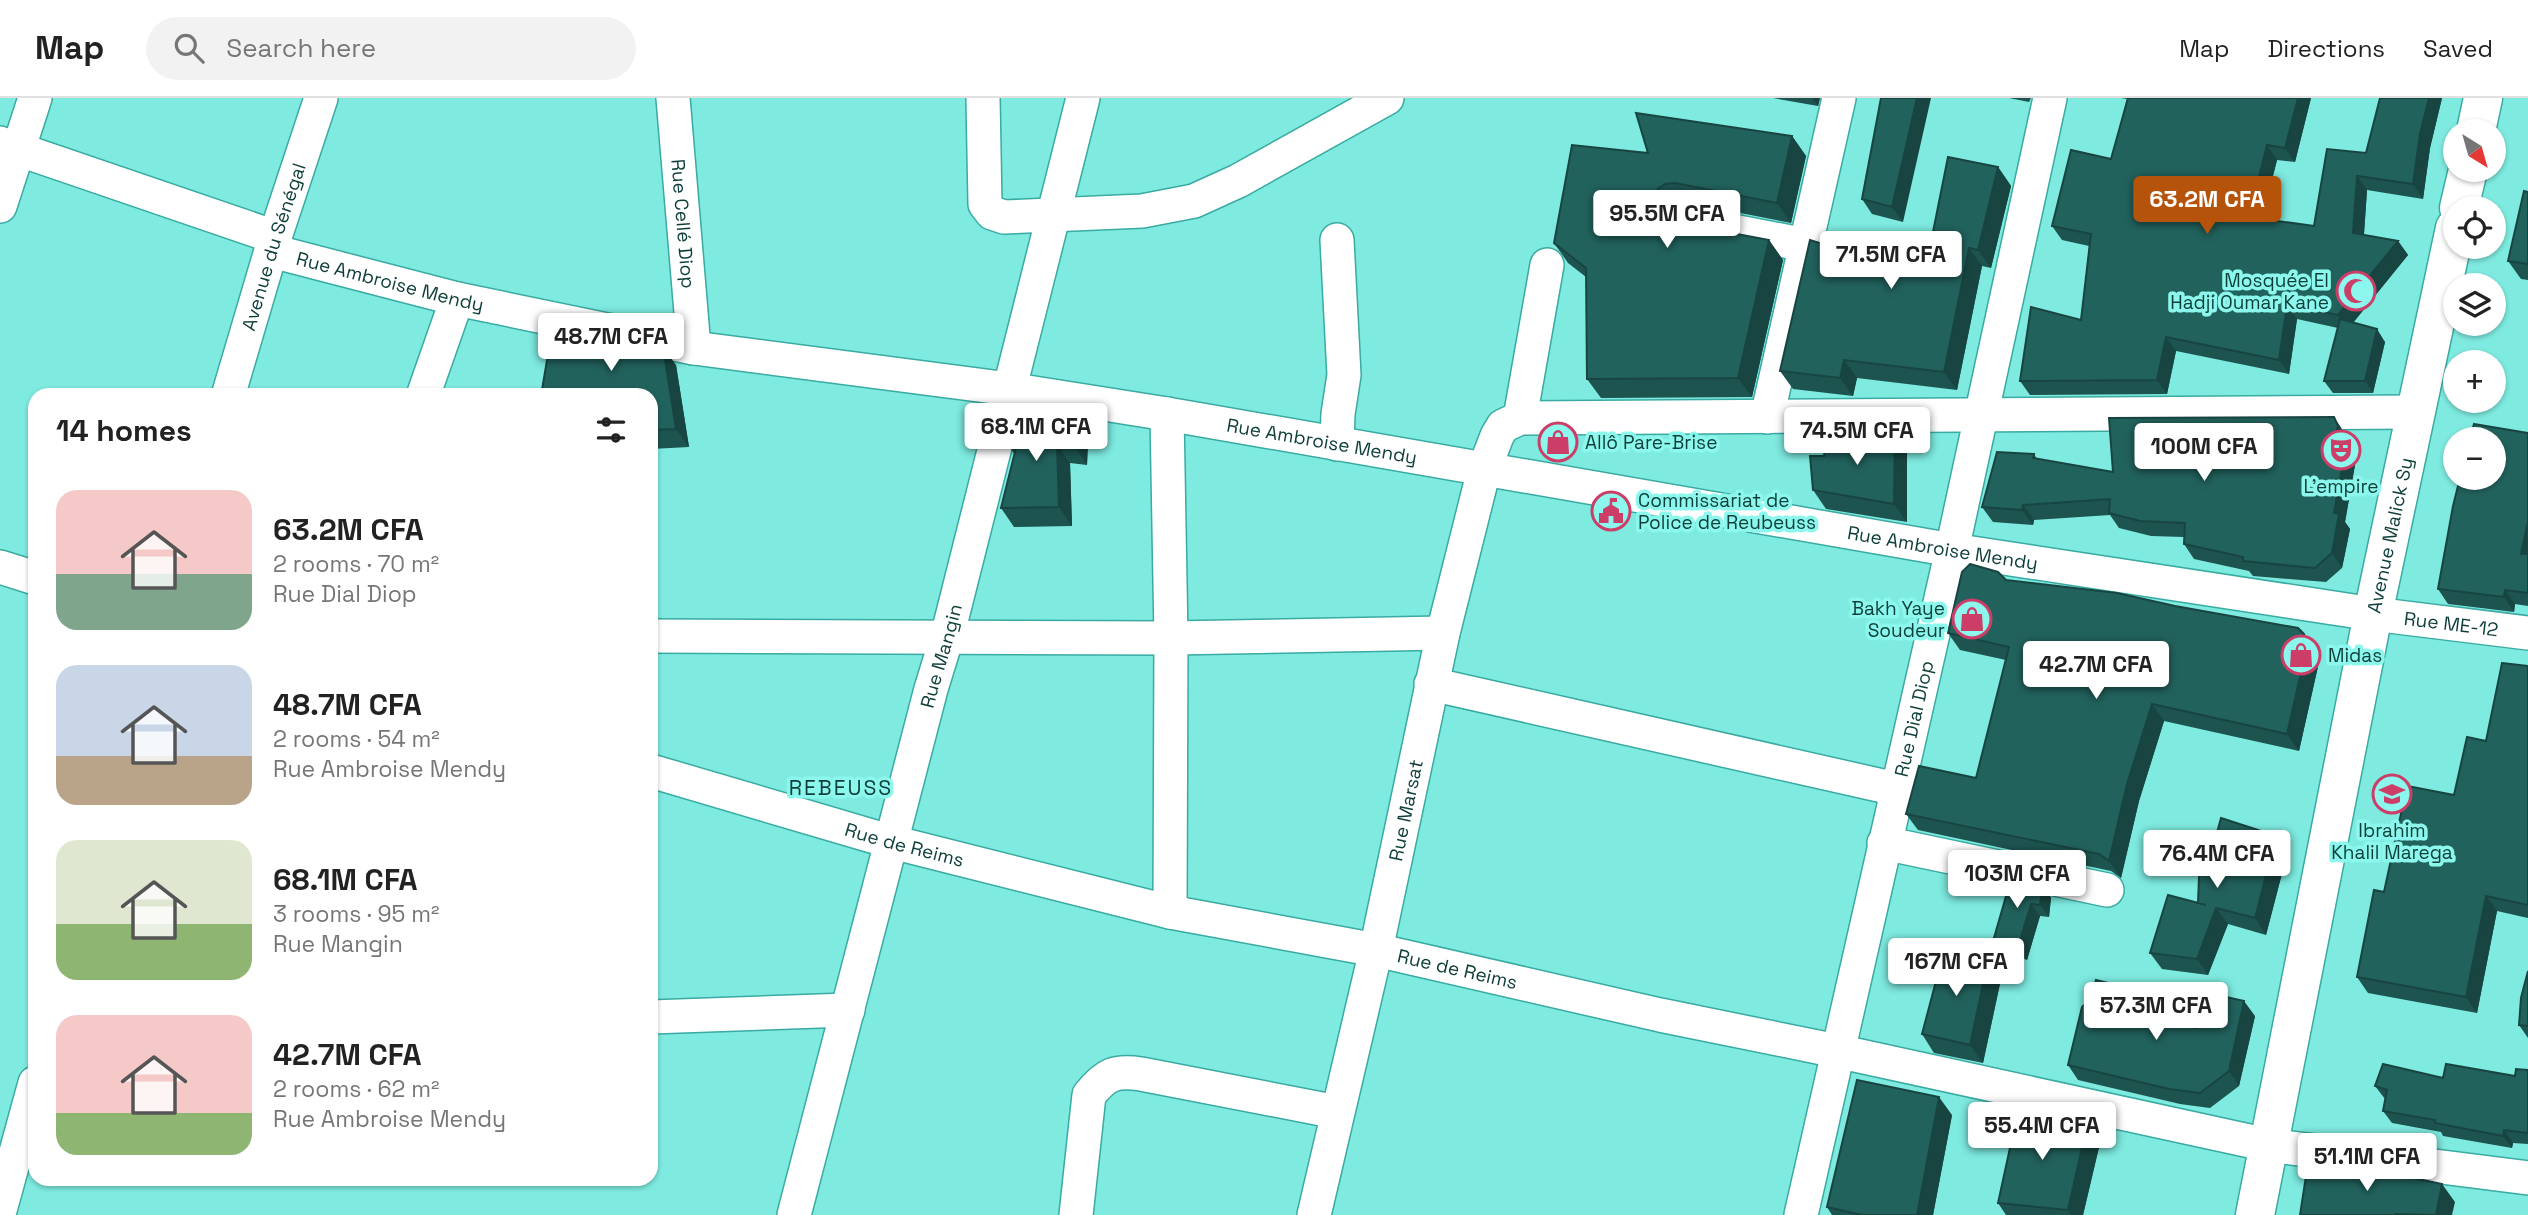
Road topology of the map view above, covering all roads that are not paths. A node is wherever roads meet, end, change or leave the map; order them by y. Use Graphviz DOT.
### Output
graph roads {
  1 [pos="35,98"];
  2 [pos="321,98"];
  3 [pos="673,98"];
  4 [pos="983,98"];
  5 [pos="1083,98"];
  6 [pos="1387,98"];
  7 [pos="1839,98"];
  8 [pos="2050,98"];
  9 [pos="2483,98"];
  10 [pos="2479,119"];
  11 [pos="9,146"];
  12 [pos="0,206"];
  13 [pos="1055,216"];
  14 [pos="1686,222"];
  15 [pos="1337,240"];
  16 [pos="274,244"];
  17 [pos="1806,245"];
  18 [pos="2448,259"];
  19 [pos="1546,265"];
  20 [pos="457,299"];
  21 [pos="694,348"];
  22 [pos="230,388"];
  23 [pos="425,388"];
  24 [pos="1009,390"];
  25 [pos="2416,412"];
  26 [pos="1167,414"];
  27 [pos="1982,415"];
  28 [pos="1768,417"];
  29 [pos="1520,418"];
  30 [pos="1337,444"];
  31 [pos="1484,470"];
  32 [pos="1952,550"];
  33 [pos="0,567"];
  34 [pos="28,576"];
  35 [pos="2373,614"];
  36 [pos="1443,633"];
  37 [pos="2528,633"];
  38 [pos="658,636"];
  39 [pos="947,637"];
  40 [pos="1171,638"];
  41 [pos="1431,684"];
  42 [pos="658,773"];
  43 [pos="1896,789"];
  44 [pos="892,842"];
  45 [pos="1884,843"];
  46 [pos="2107,890"];
  47 [pos="1170,912"];
  48 [pos="1376,950"];
  49 [pos="848,1010"];
  50 [pos="658,1017"];
  51 [pos="1837,1051"];
  52 [pos="28,1108"];
  53 [pos="1337,1112"];
  54 [pos="2269,1145"];
  55 [pos="2528,1178"];
  56 [pos="0,1210"];
  57 [pos="794,1215"];
  58 [pos="1076,1215"];
  59 [pos="1314,1215"];
  60 [pos="1801,1215"];
  61 [pos="2255,1215"];
  1 -- 11 [label="street"];
  2 -- 16 [label="street, Avenue du Sénégal"];
  3 -- 21 [label="street, Rue Cellé Diop"];
  4 -- 13 [label="street"];
  5 -- 13 [label="street, Rue Mangin"];
  6 -- 13 [label="street"];
  7 -- 17 [label="street"];
  8 -- 27 [label="street, Rue Dial Diop"];
  9 -- 10 [label="main road"];
  11 -- 12 [label="street"];
  11 -- 16 [label="street, Rue Ambroise Mendy"];
  13 -- 24 [label="street, Rue Mangin"];
  14 -- 17 [label="street"];
  15 -- 30 [label="street"];
  16 -- 20 [label="street, Rue Ambroise Mendy"];
  16 -- 22 [label="street, Avenue du Sénégal"];
  17 -- 28 [label="street"];
  18 -- 25 [label="main road, Avenue Malick Sy"];
  19 -- 29 [label="street"];
  20 -- 21 [label="street, Rue Ambroise Mendy"];
  20 -- 23 [label="street"];
  21 -- 24 [label="street, Rue Ambroise Mendy"];
  24 -- 26 [label="street, Rue Ambroise Mendy"];
  24 -- 39 [label="street, Rue Mangin"];
  25 -- 27 [label="street"];
  25 -- 35 [label="main road, Avenue Malick Sy"];
  26 -- 30 [label="street, Rue Ambroise Mendy"];
  26 -- 40 [label="street"];
  27 -- 28 [label="street"];
  27 -- 32 [label="street, Rue Dial Diop"];
  28 -- 29 [label="street"];
  29 -- 31 [label="street, Rue Marsat"];
  30 -- 31 [label="street, Rue Ambroise Mendy"];
  31 -- 32 [label="street, Rue Ambroise Mendy"];
  31 -- 36 [label="street, Rue Marsat"];
  32 -- 35 [label="street, Rue Ambroise Mendy"];
  32 -- 43 [label="street, Rue Dial Diop"];
  33 -- 34 [label="street"];
  35 -- 37 [label="street, Rue ME-12"];
  35 -- 54 [label="main road, Avenue Malick Sy"];
  36 -- 40 [label="street"];
  36 -- 41 [label="street, Rue Marsat"];
  38 -- 39 [label="street"];
  39 -- 40 [label="street"];
  39 -- 44 [label="street, Rue Mangin"];
  40 -- 47 [label="street"];
  41 -- 43 [label="street"];
  41 -- 48 [label="street, Rue Marsat"];
  42 -- 44 [label="street, Rue de Reims"];
  43 -- 45 [label="street, Rue Dial Diop"];
  44 -- 47 [label="street, Rue de Reims"];
  44 -- 49 [label="street, Rue Mangin"];
  45 -- 46 [label="street"];
  45 -- 51 [label="street, Rue Dial Diop"];
  47 -- 48 [label="street, Rue de Reims"];
  48 -- 51 [label="street, Rue de Reims"];
  48 -- 53 [label="street, Rue Marsat"];
  49 -- 50 [label="street"];
  49 -- 57 [label="street, Rue Mangin"];
  51 -- 54 [label="street, Rue de Reims"];
  51 -- 60 [label="street, Rue Dial Diop"];
  52 -- 56 [label="street"];
  53 -- 58 [label="street"];
  53 -- 59 [label="street, Rue Marsat"];
  54 -- 55 [label="street, Rue de Reims"];
  54 -- 61 [label="main road, Avenue Malick Sy"];
}
